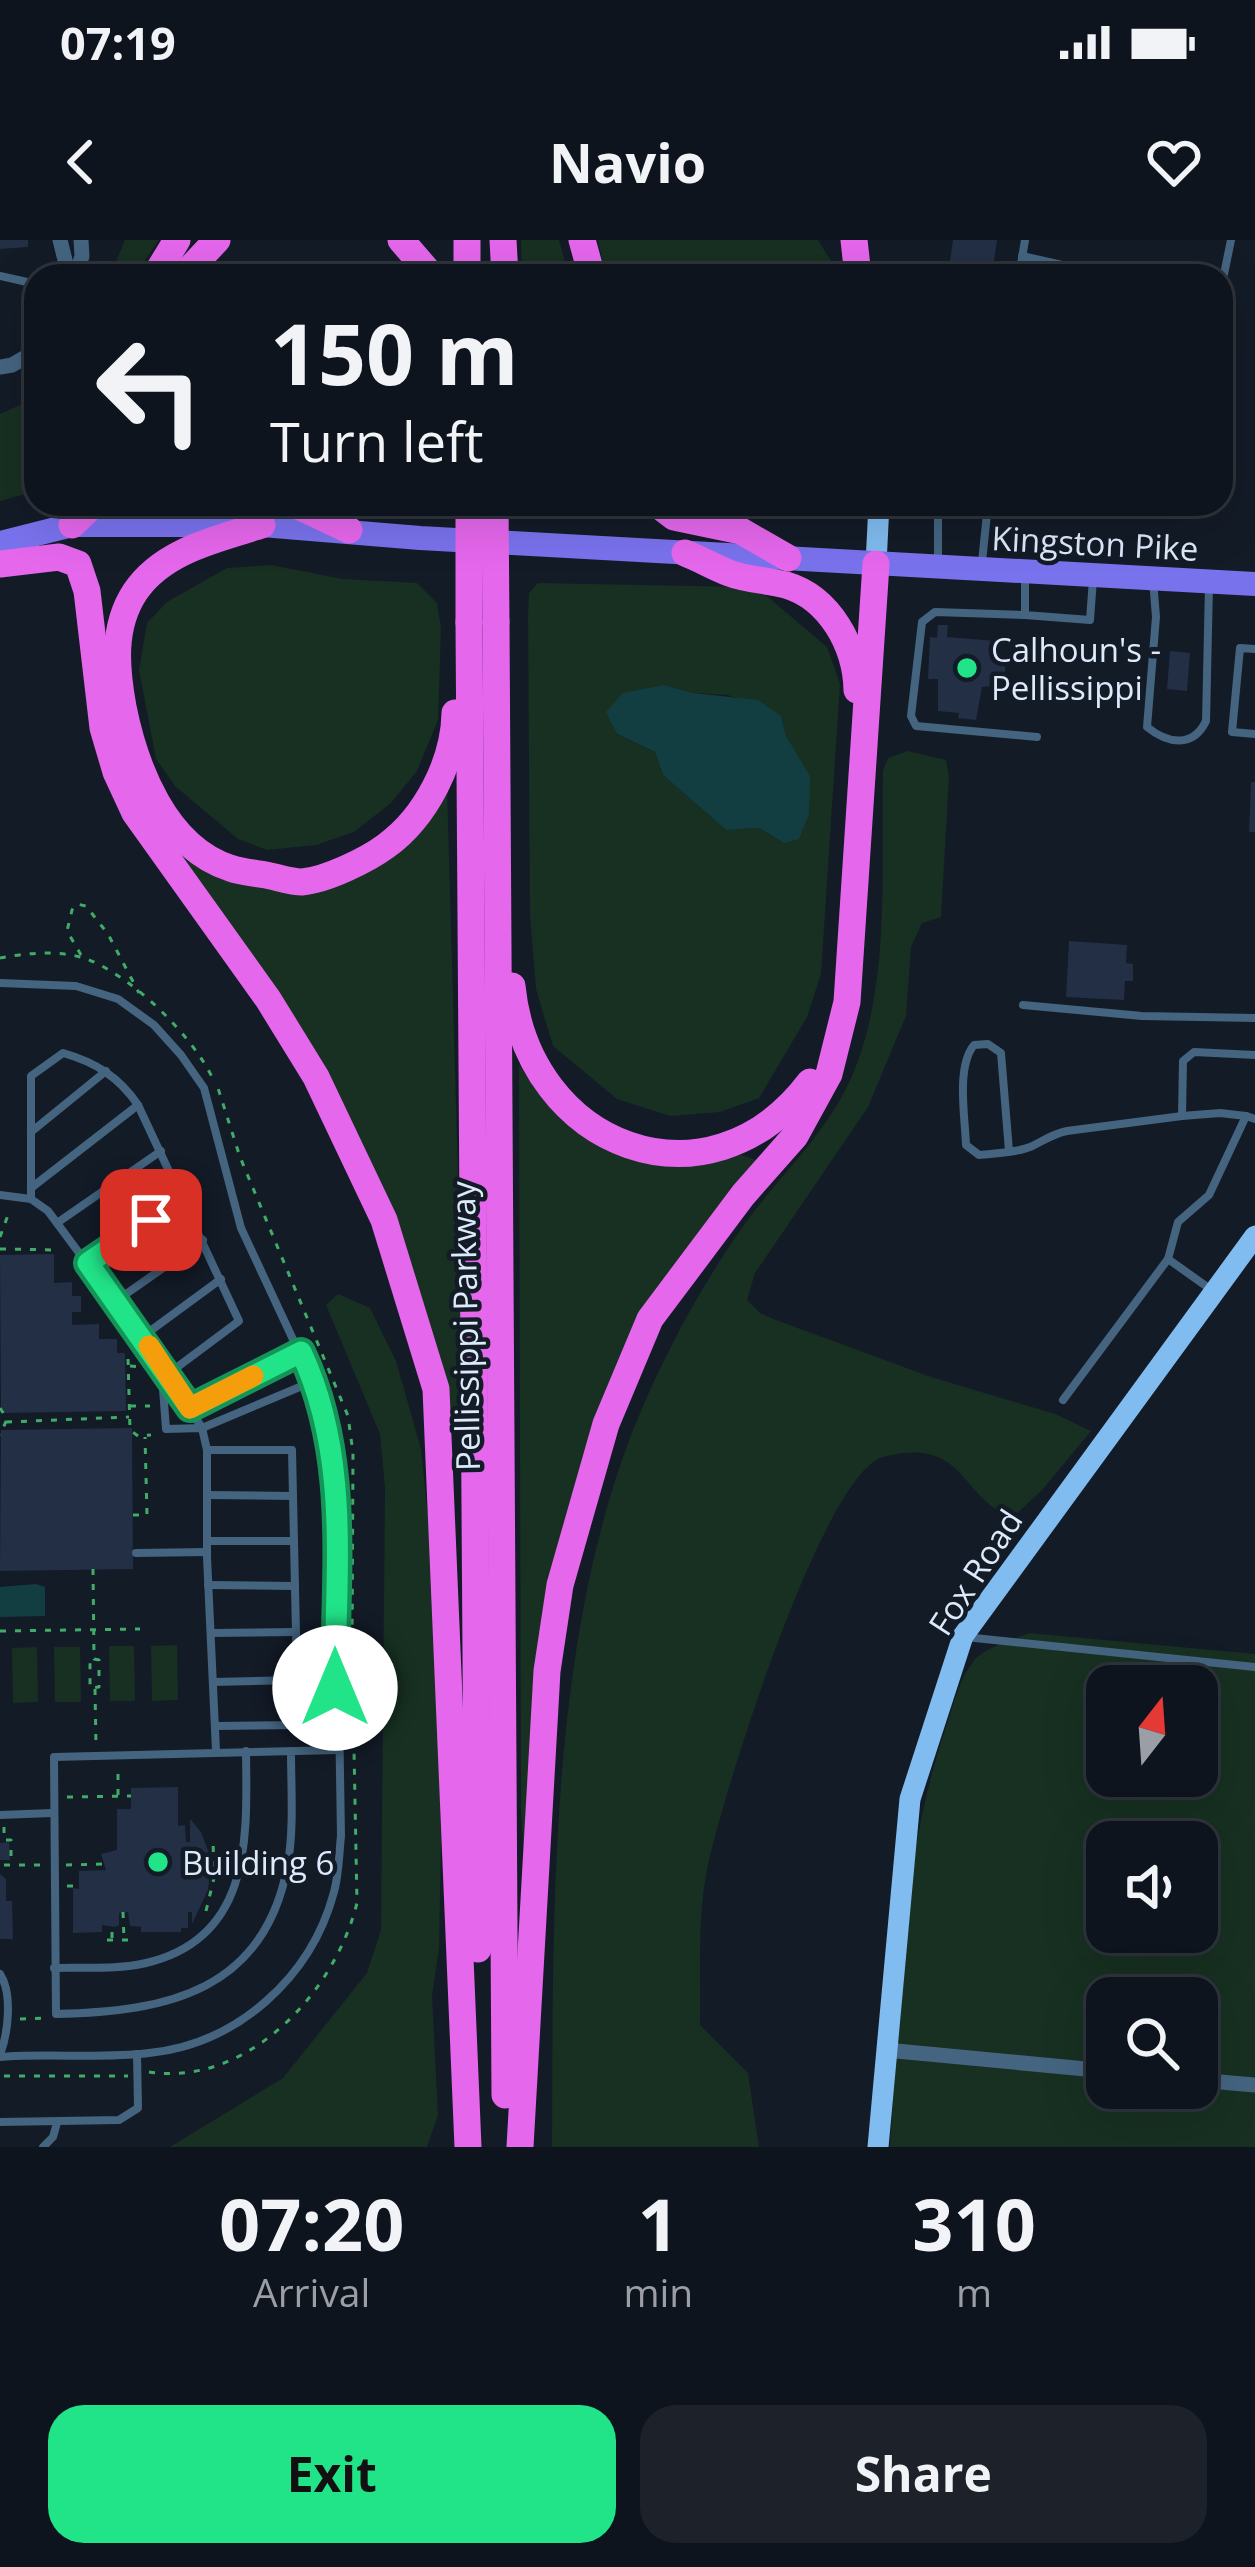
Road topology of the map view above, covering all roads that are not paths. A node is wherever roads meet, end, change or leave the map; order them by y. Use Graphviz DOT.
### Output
graph roads {
  1 [pos="401,240"];
  2 [pos="1025,240"];
  3 [pos="1022,256"];
  4 [pos="422,264"];
  5 [pos="1021,264"];
  6 [pos="1046,264"];
  7 [pos="81,516"];
  8 [pos="320,516"];
  9 [pos="470,516"];
  10 [pos="502,516"];
  11 [pos="503,516"];
  12 [pos="673,516"];
  13 [pos="878,516"];
  14 [pos="938,516"];
  15 [pos="987,516"];
  16 [pos="262,524"];
  17 [pos="72,525"];
  18 [pos="350,530"];
  19 [pos="1,547"];
  20 [pos="685,553"];
  21 [pos="788,558"];
  22 [pos="876,564"];
  23 [pos="938,567"];
  24 [pos="981,570"];
  25 [pos="1025,572"];
  26 [pos="1094,576"];
  27 [pos="1152,579"];
  28 [pos="1210,582"];
  29 [pos="1255,584"];
  30 [pos="1025,615"];
  31 [pos="483,622"];
  32 [pos="1255,649"];
  33 [pos="1255,734"];
  34 [pos="1037,736"];
  35 [pos="0,983"];
  36 [pos="1023,1005"];
  37 [pos="1255,1018"];
  38 [pos="1255,1055"];
  39 [pos="106,1071"];
  40 [pos="138,1105"];
  41 [pos="1182,1116"];
  42 [pos="1250,1117"];
  43 [pos="31,1132"];
  44 [pos="160,1151"];
  45 [pos="1010,1151"];
  46 [pos="31,1194"];
  47 [pos="0,1195"];
  48 [pos="183,1198"];
  49 [pos="57,1222"];
  50 [pos="1255,1236"];
  51 [pos="203,1240"];
  52 [pos="1168,1259"];
  53 [pos="88,1263"];
  54 [pos="221,1279"];
  55 [pos="1214,1292"];
  56 [pos="116,1301"];
  57 [pos="142,1337"];
  58 [pos="301,1352"];
  59 [pos="169,1374"];
  60 [pos="314,1381"];
  61 [pos="1063,1400"];
  62 [pos="190,1408"];
  63 [pos="202,1428"];
  64 [pos="208,1450"];
  65 [pos="207,1495"];
  66 [pos="293,1496"];
  67 [pos="294,1541"];
  68 [pos="207,1547"];
  69 [pos="136,1552"];
  70 [pos="208,1585"];
  71 [pos="295,1586"];
  72 [pos="296,1632"];
  73 [pos="211,1633"];
  74 [pos="963,1636"];
  75 [pos="1255,1667"];
  76 [pos="297,1680"];
  77 [pos="213,1682"];
  78 [pos="215,1726"];
  79 [pos="338,1750"];
  80 [pos="216,1751"];
  81 [pos="246,1751"];
  82 [pos="291,1751"];
  83 [pos="2,1814"];
  84 [pos="52,1814"];
  85 [pos="54,1968"];
  86 [pos="0,1974"];
  87 [pos="886,2050"];
  88 [pos="137,2054"];
  89 [pos="0,2056"];
  90 [pos="1086,2069"];
  91 [pos="1218,2082"];
  92 [pos="1255,2085"];
  93 [pos="0,2122"];
  94 [pos="57,2122"];
  95 [pos="43,2147"];
  96 [pos="468,2147"];
  97 [pos="479,2147"];
  98 [pos="506,2147"];
  99 [pos="520,2147"];
  100 [pos="878,2147"];
  1 -- 4 [label="highway"];
  2 -- 3 [label="lane"];
  3 -- 5 [label="lane"];
  3 -- 6 [label="lane"];
  7 -- 17 [label="highway"];
  8 -- 18 [label="highway"];
  9 -- 31 [label="highway, Pellissippi Parkway, bridge"];
  10 -- 31 [label="highway, Pellissippi Parkway, bridge"];
  11 -- 20 [label="highway"];
  12 -- 21 [label="highway"];
  13 -- 22 [label="street"];
  14 -- 23 [label="lane"];
  15 -- 24 [label="lane"];
  16 -- 17 [label="main road, Kingston Pike"];
  16 -- 18 [label="main road, Kingston Pike"];
  16 -- 31 [label="highway"];
  17 -- 19 [label="main road, Kingston Pike"];
  18 -- 20 [label="main road, Kingston Pike"];
  19 -- 96 [label="highway"];
  20 -- 21 [label="main road, Kingston Pike"];
  21 -- 22 [label="main road, Kingston Pike"];
  22 -- 23 [label="main road, Kingston Pike"];
  22 -- 99 [label="highway"];
  23 -- 24 [label="main road, Kingston Pike"];
  24 -- 25 [label="main road, Kingston Pike"];
  25 -- 26 [label="main road, Kingston Pike"];
  25 -- 30 [label="lane"];
  26 -- 27 [label="main road, Kingston Pike"];
  26 -- 30 [label="lane"];
  27 -- 28 [label="main road, Kingston Pike"];
  27 -- 28 [label="lane"];
  28 -- 29 [label="main road, Kingston Pike"];
  30 -- 34 [label="lane"];
  31 -- 97 [label="highway, Pellissippi Parkway"];
  31 -- 98 [label="highway, Pellissippi Parkway"];
  32 -- 33 [label="lane"];
  35 -- 58 [label="lane"];
  36 -- 37 [label="lane"];
  38 -- 41 [label="lane"];
  39 -- 40 [label="lane"];
  39 -- 43 [label="lane"];
  39 -- 43 [label="lane"];
  40 -- 44 [label="lane"];
  40 -- 46 [label="lane"];
  41 -- 42 [label="lane"];
  41 -- 45 [label="lane"];
  42 -- 52 [label="lane"];
  43 -- 46 [label="lane"];
  44 -- 48 [label="lane"];
  44 -- 49 [label="lane"];
  45 -- 45 [label="lane"];
  46 -- 47 [label="lane"];
  46 -- 49 [label="lane"];
  48 -- 51 [label="lane"];
  48 -- 53 [label="lane"];
  49 -- 53 [label="lane"];
  50 -- 55 [label="street, Fox Road"];
  51 -- 54 [label="lane"];
  51 -- 56 [label="lane"];
  52 -- 55 [label="lane"];
  52 -- 61 [label="lane"];
  53 -- 56 [label="lane"];
  54 -- 57 [label="lane"];
  54 -- 59 [label="lane"];
  55 -- 74 [label="street, Fox Road"];
  56 -- 57 [label="lane"];
  57 -- 59 [label="lane"];
  58 -- 60 [label="lane"];
  58 -- 62 [label="lane"];
  59 -- 62 [label="lane"];
  59 -- 63 [label="lane"];
  60 -- 63 [label="lane"];
  60 -- 79 [label="lane"];
  62 -- 63 [label="lane"];
  63 -- 64 [label="lane"];
  64 -- 65 [label="lane"];
  64 -- 66 [label="lane"];
  65 -- 66 [label="lane"];
  65 -- 68 [label="lane"];
  66 -- 67 [label="lane"];
  67 -- 68 [label="lane"];
  67 -- 71 [label="lane"];
  68 -- 69 [label="lane"];
  68 -- 70 [label="lane"];
  70 -- 71 [label="lane"];
  70 -- 73 [label="lane"];
  71 -- 72 [label="lane"];
  72 -- 73 [label="lane"];
  72 -- 76 [label="lane"];
  73 -- 77 [label="lane"];
  74 -- 75 [label="lane"];
  74 -- 87 [label="street, Fox Road"];
  76 -- 77 [label="lane"];
  76 -- 78 [label="lane"];
  77 -- 78 [label="lane"];
  78 -- 80 [label="lane"];
  79 -- 82 [label="lane"];
  79 -- 88 [label="lane"];
  80 -- 81 [label="lane"];
  80 -- 84 [label="lane"];
  81 -- 82 [label="lane"];
  81 -- 85 [label="lane"];
  82 -- 85 [label="lane"];
  83 -- 84 [label="lane"];
  84 -- 85 [label="lane"];
  86 -- 89 [label="lane"];
  87 -- 90 [label="street"];
  87 -- 100 [label="street, Fox Road"];
  88 -- 89 [label="lane"];
  88 -- 94 [label="lane"];
  91 -- 92 [label="street"];
  93 -- 94 [label="lane"];
  94 -- 95 [label="lane"];
}
